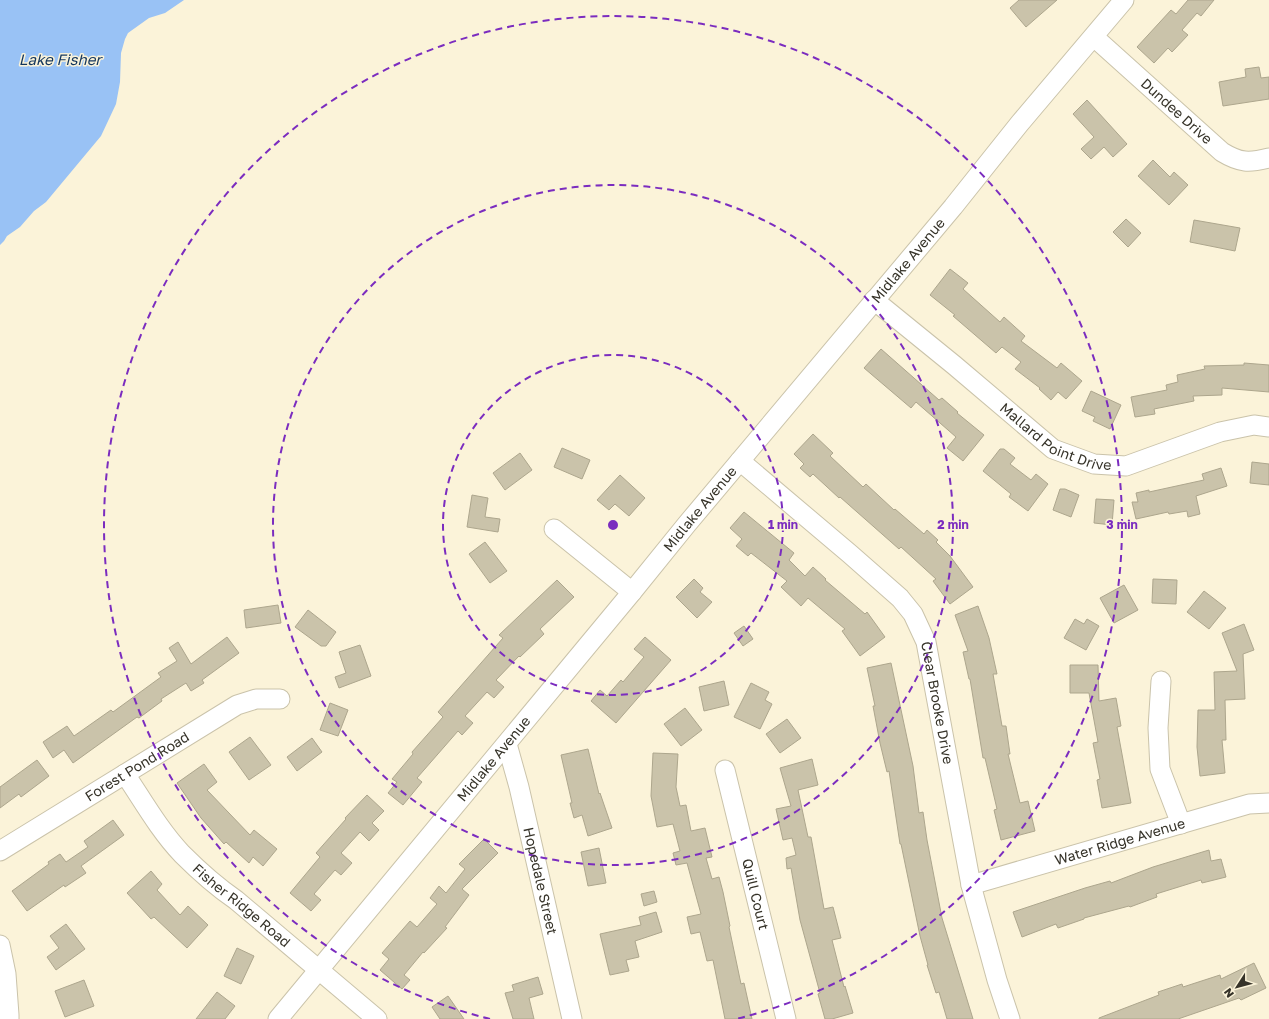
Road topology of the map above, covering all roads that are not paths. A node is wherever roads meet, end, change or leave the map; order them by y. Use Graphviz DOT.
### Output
graph roads {
  1 [pos="1124,0"];
  2 [pos="1094,37"];
  3 [pos="1269,158"];
  4 [pos="874,300"];
  5 [pos="1269,427"];
  6 [pos="740,461"];
  7 [pos="554,530"];
  8 [pos="632,592"];
  9 [pos="1161,681"];
  10 [pos="280,699"];
  11 [pos="507,744"];
  12 [pos="725,770"];
  13 [pos="125,774"];
  14 [pos="1269,803"];
  15 [pos="1181,824"];
  16 [pos="0,851"];
  17 [pos="972,885"];
  18 [pos="0,945"];
  19 [pos="318,970"];
  20 [pos="9,1019"];
  21 [pos="278,1019"];
  22 [pos="377,1019"];
  23 [pos="572,1019"];
  24 [pos="786,1019"];
  25 [pos="1010,1019"];
  1 -- 2 [label="street, Midlake Avenue"];
  2 -- 3 [label="street, Dundee Drive"];
  2 -- 4 [label="street, Midlake Avenue"];
  4 -- 5 [label="street, Mallard Point Drive"];
  4 -- 6 [label="street, Midlake Avenue"];
  6 -- 8 [label="street, Midlake Avenue"];
  6 -- 17 [label="street, Clear Brooke Drive"];
  7 -- 8 [label="street"];
  8 -- 11 [label="street, Midlake Avenue"];
  9 -- 15 [label="street"];
  10 -- 13 [label="street, Forest Pond Road"];
  11 -- 19 [label="street, Midlake Avenue"];
  11 -- 23 [label="street, Hopedale Street"];
  12 -- 24 [label="street, Quill Court"];
  13 -- 16 [label="street, Forest Pond Road"];
  13 -- 19 [label="street, Fisher Ridge Road"];
  14 -- 15 [label="street, Water Ridge Avenue"];
  15 -- 17 [label="street, Water Ridge Avenue"];
  17 -- 25 [label="street, Clear Brooke Drive"];
  18 -- 20 [label="street"];
  19 -- 21 [label="street, Midlake Avenue"];
  19 -- 22 [label="street, Fisher Ridge Road"];
}
